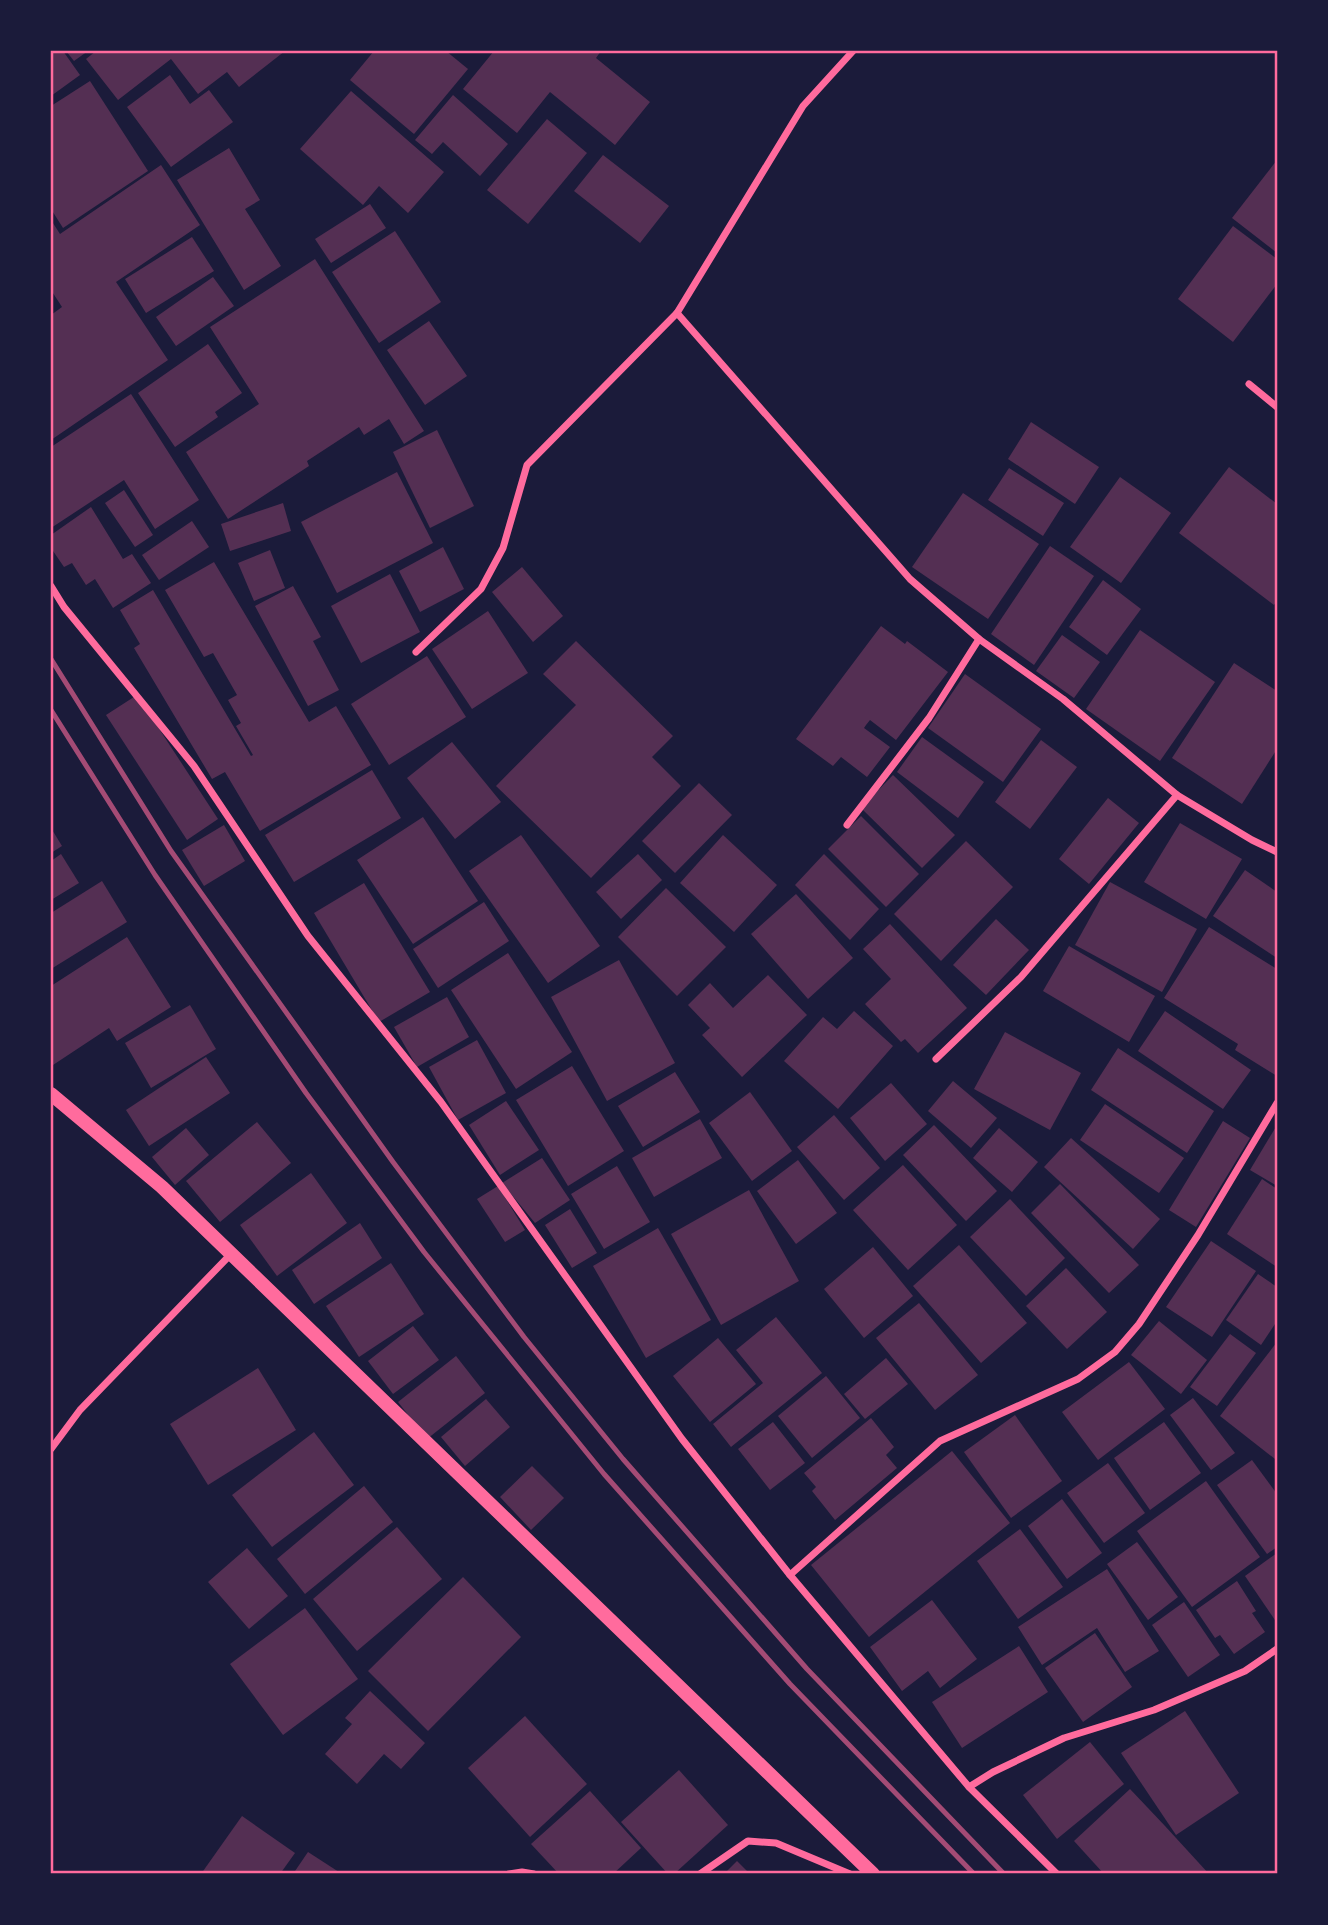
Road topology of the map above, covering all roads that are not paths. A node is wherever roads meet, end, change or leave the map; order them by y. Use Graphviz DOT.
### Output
graph roads {
  1 [pos="852,51"];
  2 [pos="677,313"];
  3 [pos="1249,384"];
  4 [pos="1277,407"];
  5 [pos="51,586"];
  6 [pos="979,639"];
  7 [pos="416,652"];
  8 [pos="1177,795"];
  9 [pos="847,825"];
  10 [pos="1277,852"];
  11 [pos="936,1059"];
  12 [pos="51,1094"];
  13 [pos="1277,1103"];
  14 [pos="231,1254"];
  15 [pos="51,1450"];
  16 [pos="790,1575"];
  17 [pos="1277,1649"];
  18 [pos="969,1787"];
  19 [pos="509,1874"];
  20 [pos="534,1874"];
  21 [pos="700,1874"];
  22 [pos="850,1874"];
  23 [pos="873,1874"];
  24 [pos="1057,1874"];
  1 -- 2 [label="street"];
  2 -- 6 [label="street"];
  2 -- 7 [label="street"];
  3 -- 4 [label="street"];
  5 -- 16 [label="street"];
  6 -- 8 [label="street"];
  6 -- 9 [label="street"];
  8 -- 10 [label="street"];
  8 -- 11 [label="street"];
  12 -- 14 [label="main road"];
  13 -- 16 [label="street"];
  14 -- 15 [label="street"];
  14 -- 23 [label="main road"];
  16 -- 18 [label="street"];
  17 -- 18 [label="street"];
  18 -- 24 [label="street"];
  19 -- 20 [label="street"];
  21 -- 22 [label="street"];
}
